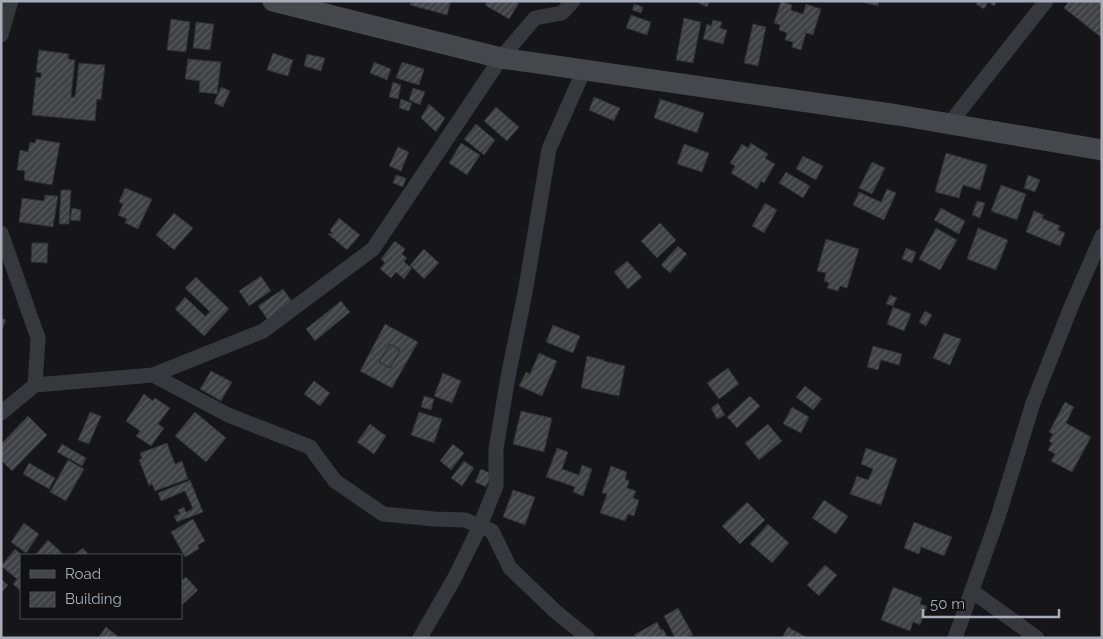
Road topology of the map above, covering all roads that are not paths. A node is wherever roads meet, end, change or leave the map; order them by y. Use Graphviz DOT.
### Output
graph roads {
  1 [pos="11,1"];
  2 [pos="273,1"];
  3 [pos="573,1"];
  4 [pos="1046,1"];
  5 [pos="302,5"];
  6 [pos="1,35"];
  7 [pos="501,58"];
  8 [pos="584,70"];
  9 [pos="950,123"];
  10 [pos="1102,150"];
  11 [pos="1,233"];
  12 [pos="1102,236"];
  13 [pos="153,375"];
  14 [pos="35,385"];
  15 [pos="1,413"];
  16 [pos="480,526"];
  17 [pos="972,591"];
  18 [pos="420,638"];
  19 [pos="588,638"];
  20 [pos="955,638"];
  21 [pos="1037,638"];
  1 -- 6 [label="street"];
  2 -- 5 [label="street"];
  3 -- 7 [label="street"];
  4 -- 9 [label="street"];
  5 -- 7 [label="street"];
  7 -- 8 [label="street"];
  7 -- 13 [label="street"];
  8 -- 9 [label="street"];
  8 -- 16 [label="street"];
  9 -- 10 [label="street"];
  11 -- 14 [label="street"];
  12 -- 17 [label="street"];
  13 -- 14 [label="street"];
  13 -- 16 [label="street"];
  14 -- 15 [label="street"];
  16 -- 18 [label="street"];
  16 -- 19 [label="street"];
  17 -- 20 [label="street"];
  17 -- 21 [label="street"];
}
